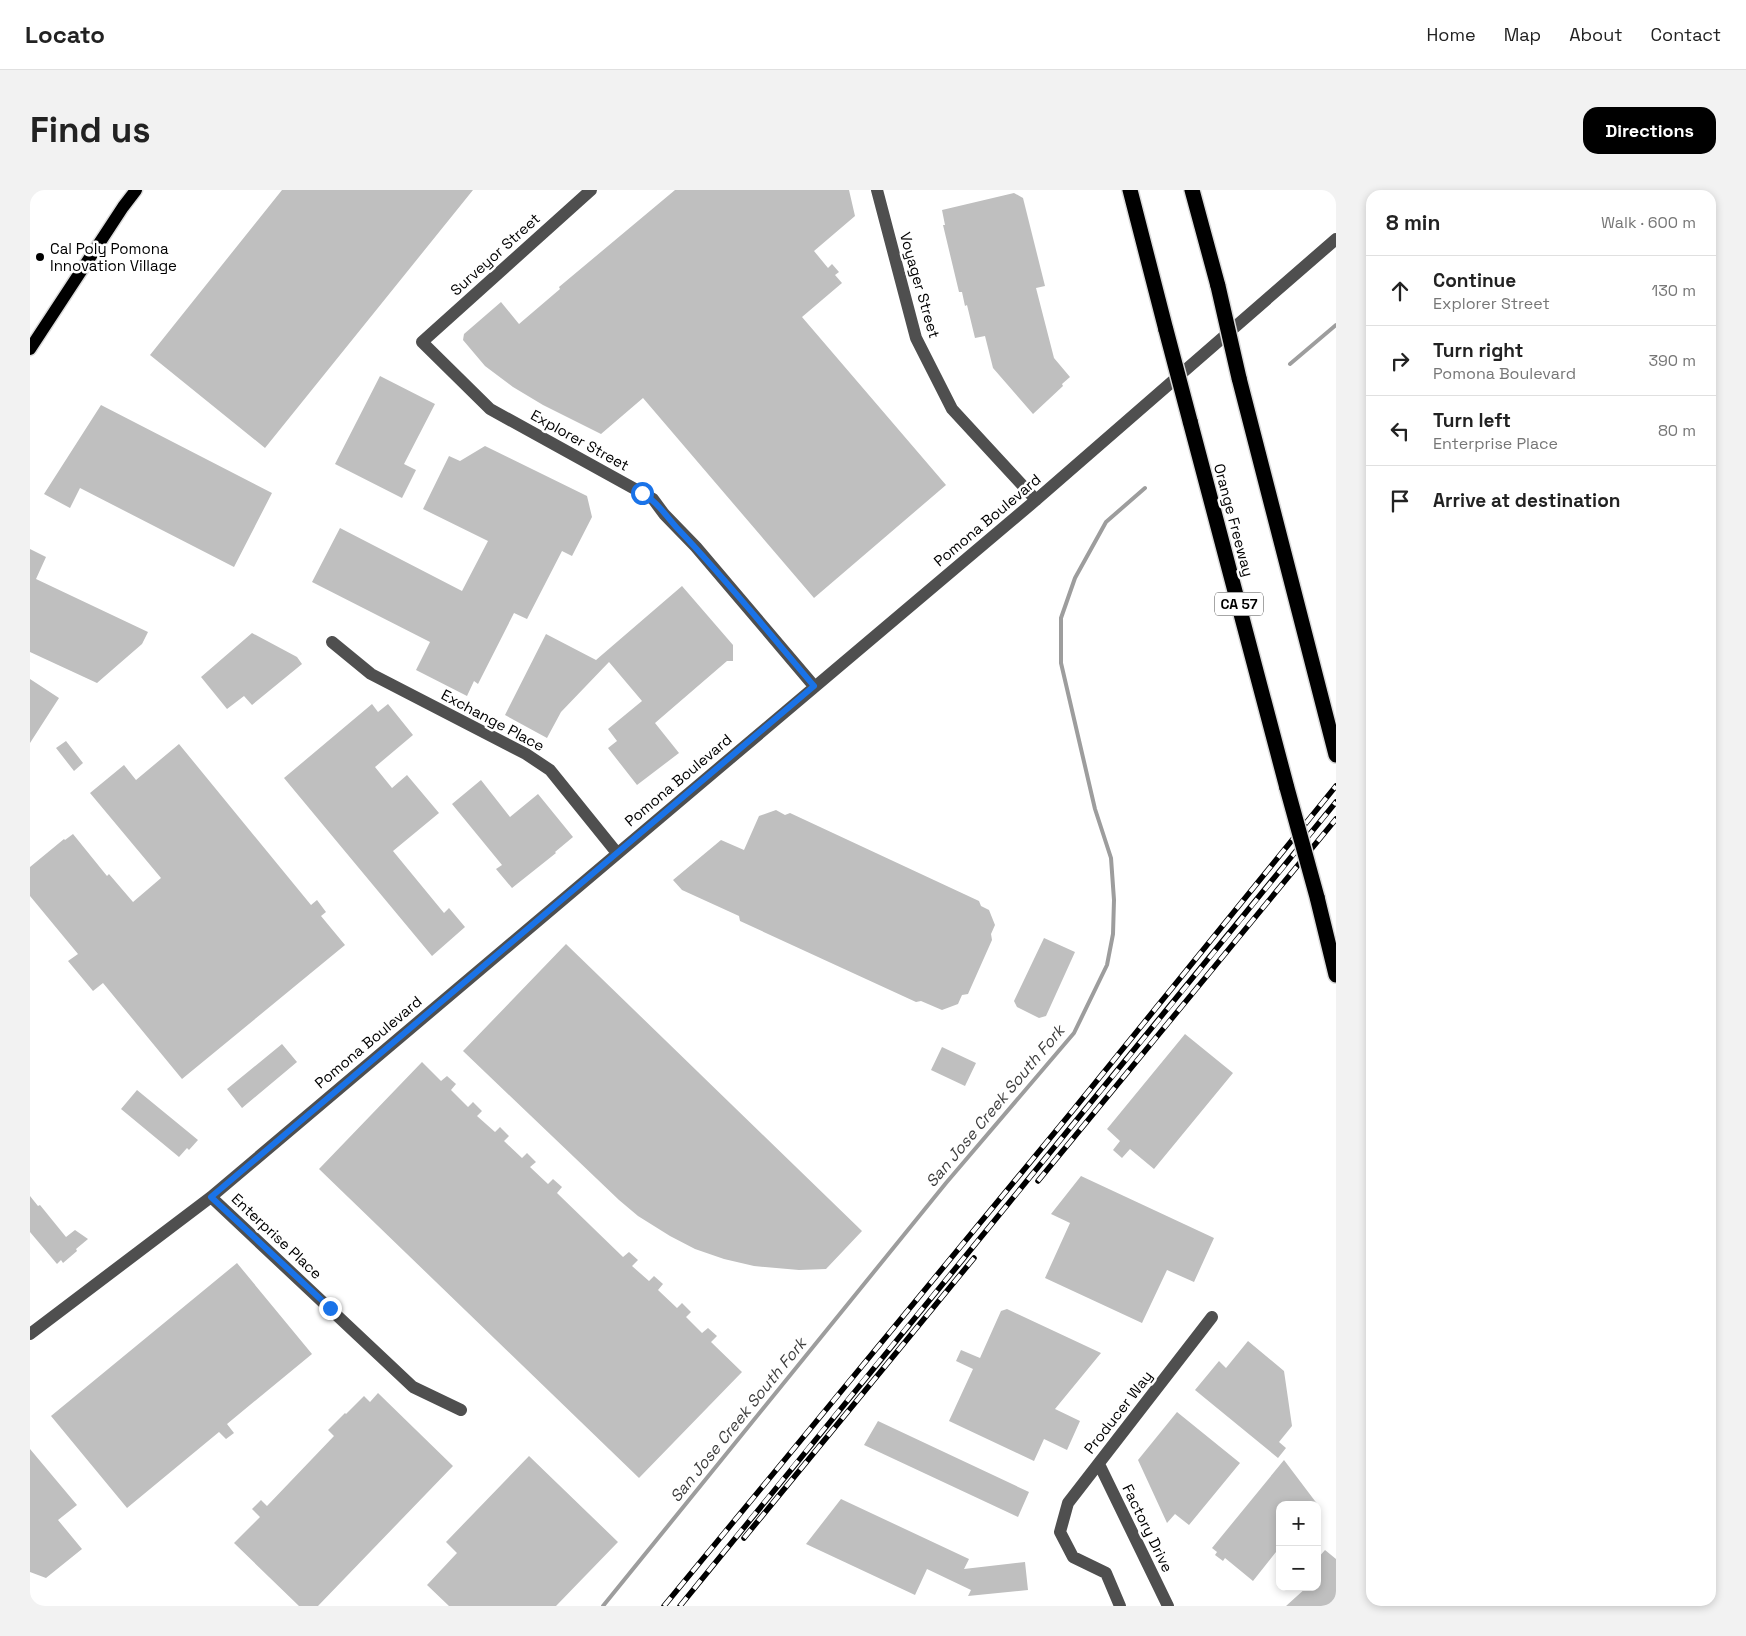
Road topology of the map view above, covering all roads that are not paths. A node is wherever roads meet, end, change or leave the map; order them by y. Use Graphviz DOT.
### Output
graph roads {
  1 [pos="136,190"];
  2 [pos="591,190"];
  3 [pos="877,190"];
  4 [pos="1130,190"];
  5 [pos="1192,190"];
  6 [pos="1336,239"];
  7 [pos="422,342"];
  8 [pos="30,349"];
  9 [pos="1036,500"];
  10 [pos="332,642"];
  11 [pos="814,686"];
  12 [pos="1334,748"];
  13 [pos="617,853"];
  14 [pos="1336,975"];
  15 [pos="211,1197"];
  16 [pos="1212,1317"];
  17 [pos="32,1326"];
  18 [pos="461,1410"];
  19 [pos="1099,1464"];
  20 [pos="1120,1606"];
  21 [pos="1168,1606"];
  1 -- 8 [label="main road"];
  2 -- 7 [label="street, Surveyor Street"];
  3 -- 9 [label="street, Voyager Street"];
  4 -- 14 [label="highway, Orange Freeway / CA 57, bridge"];
  5 -- 12 [label="highway, bridge"];
  6 -- 9 [label="street, Pomona Boulevard"];
  7 -- 11 [label="street, Explorer Street"];
  9 -- 11 [label="street, Pomona Boulevard"];
  10 -- 13 [label="street, Exchange Place"];
  11 -- 13 [label="street, Pomona Boulevard"];
  13 -- 15 [label="street, Pomona Boulevard"];
  15 -- 17 [label="street, Pomona Boulevard"];
  15 -- 18 [label="street, Enterprise Place"];
  16 -- 19 [label="street, Producer Way"];
  19 -- 20 [label="street, Producer Way"];
  19 -- 21 [label="street, Factory Drive"];
}
